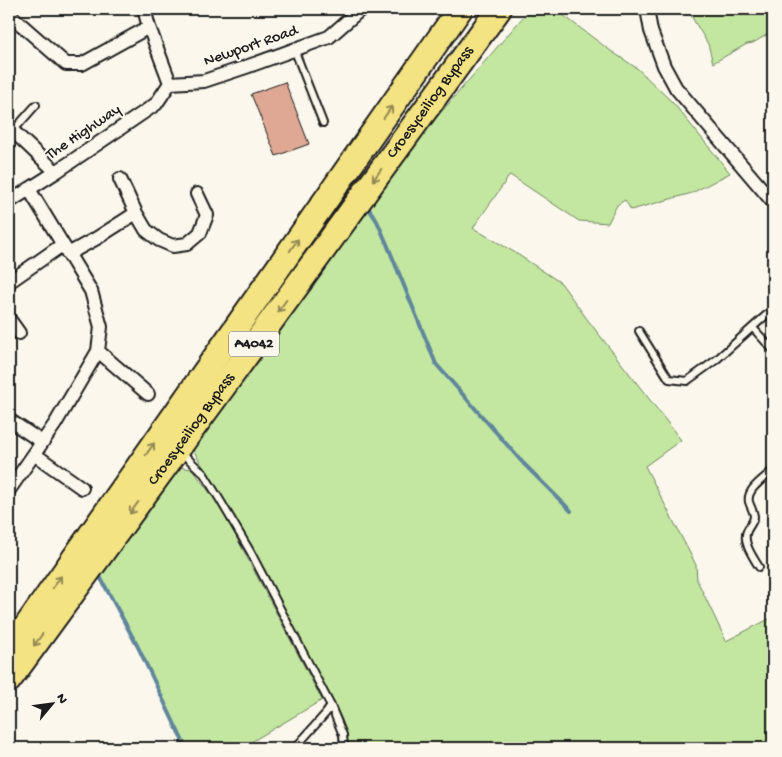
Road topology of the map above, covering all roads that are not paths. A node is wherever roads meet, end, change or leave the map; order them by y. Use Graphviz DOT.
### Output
graph roads {
  1 [pos="144,9"];
  2 [pos="361,9"];
  3 [pos="460,9"];
  4 [pos="499,9"];
  5 [pos="647,9"];
  6 [pos="9,14"];
  7 [pos="149,27"];
  8 [pos="294,49"];
  9 [pos="170,83"];
  10 [pos="36,105"];
  11 [pos="322,123"];
  12 [pos="13,131"];
  13 [pos="56,172"];
  14 [pos="120,179"];
  15 [pos="30,189"];
  16 [pos="197,194"];
  17 [pos="9,202"];
  18 [pos="773,202"];
  19 [pos="136,213"];
  20 [pos="65,250"];
  21 [pos="9,282"];
  22 [pos="773,309"];
  23 [pos="9,319"];
  24 [pos="753,328"];
  25 [pos="639,331"];
  26 [pos="19,333"];
  27 [pos="98,350"];
  28 [pos="773,350"];
  29 [pos="148,394"];
  30 [pos="9,420"];
  31 [pos="42,442"];
  32 [pos="178,449"];
  33 [pos="34,454"];
  34 [pos="773,470"];
  35 [pos="82,488"];
  36 [pos="9,490"];
  37 [pos="759,567"];
  38 [pos="9,651"];
  39 [pos="9,680"];
  40 [pos="331,706"];
  41 [pos="295,748"];
  42 [pos="344,748"];
  1 -- 7 [label="street"];
  2 -- 8 [label="street, Newport Road"];
  38 -- 3 [label="highway, Croesyceiliog Bypass / A4042, one-way"];
  4 -- 32 [label="highway, Croesyceiliog Bypass / A4042, one-way"];
  5 -- 18 [label="street"];
  6 -- 7 [label="street"];
  7 -- 9 [label="street"];
  8 -- 9 [label="street, Newport Road"];
  8 -- 11 [label="lane"];
  9 -- 13 [label="street, The Highway"];
  10 -- 12 [label="lane"];
  12 -- 13 [label="street"];
  13 -- 15 [label="street, The Highway"];
  14 -- 19 [label="street"];
  15 -- 17 [label="street, The Highway"];
  15 -- 20 [label="street"];
  16 -- 19 [label="street"];
  19 -- 20 [label="street"];
  20 -- 21 [label="street"];
  20 -- 27 [label="street"];
  22 -- 24 [label="lane"];
  23 -- 26 [label="street"];
  24 -- 25 [label="lane"];
  24 -- 28 [label="lane"];
  27 -- 29 [label="street"];
  27 -- 31 [label="street"];
  30 -- 31 [label="street"];
  31 -- 33 [label="street"];
  32 -- 39 [label="highway, Croesyceiliog Bypass / A4042, one-way"];
  32 -- 40 [label="lane"];
  33 -- 35 [label="street"];
  33 -- 36 [label="street"];
  34 -- 37 [label="lane"];
  40 -- 41 [label="lane"];
  40 -- 42 [label="lane"];
}
